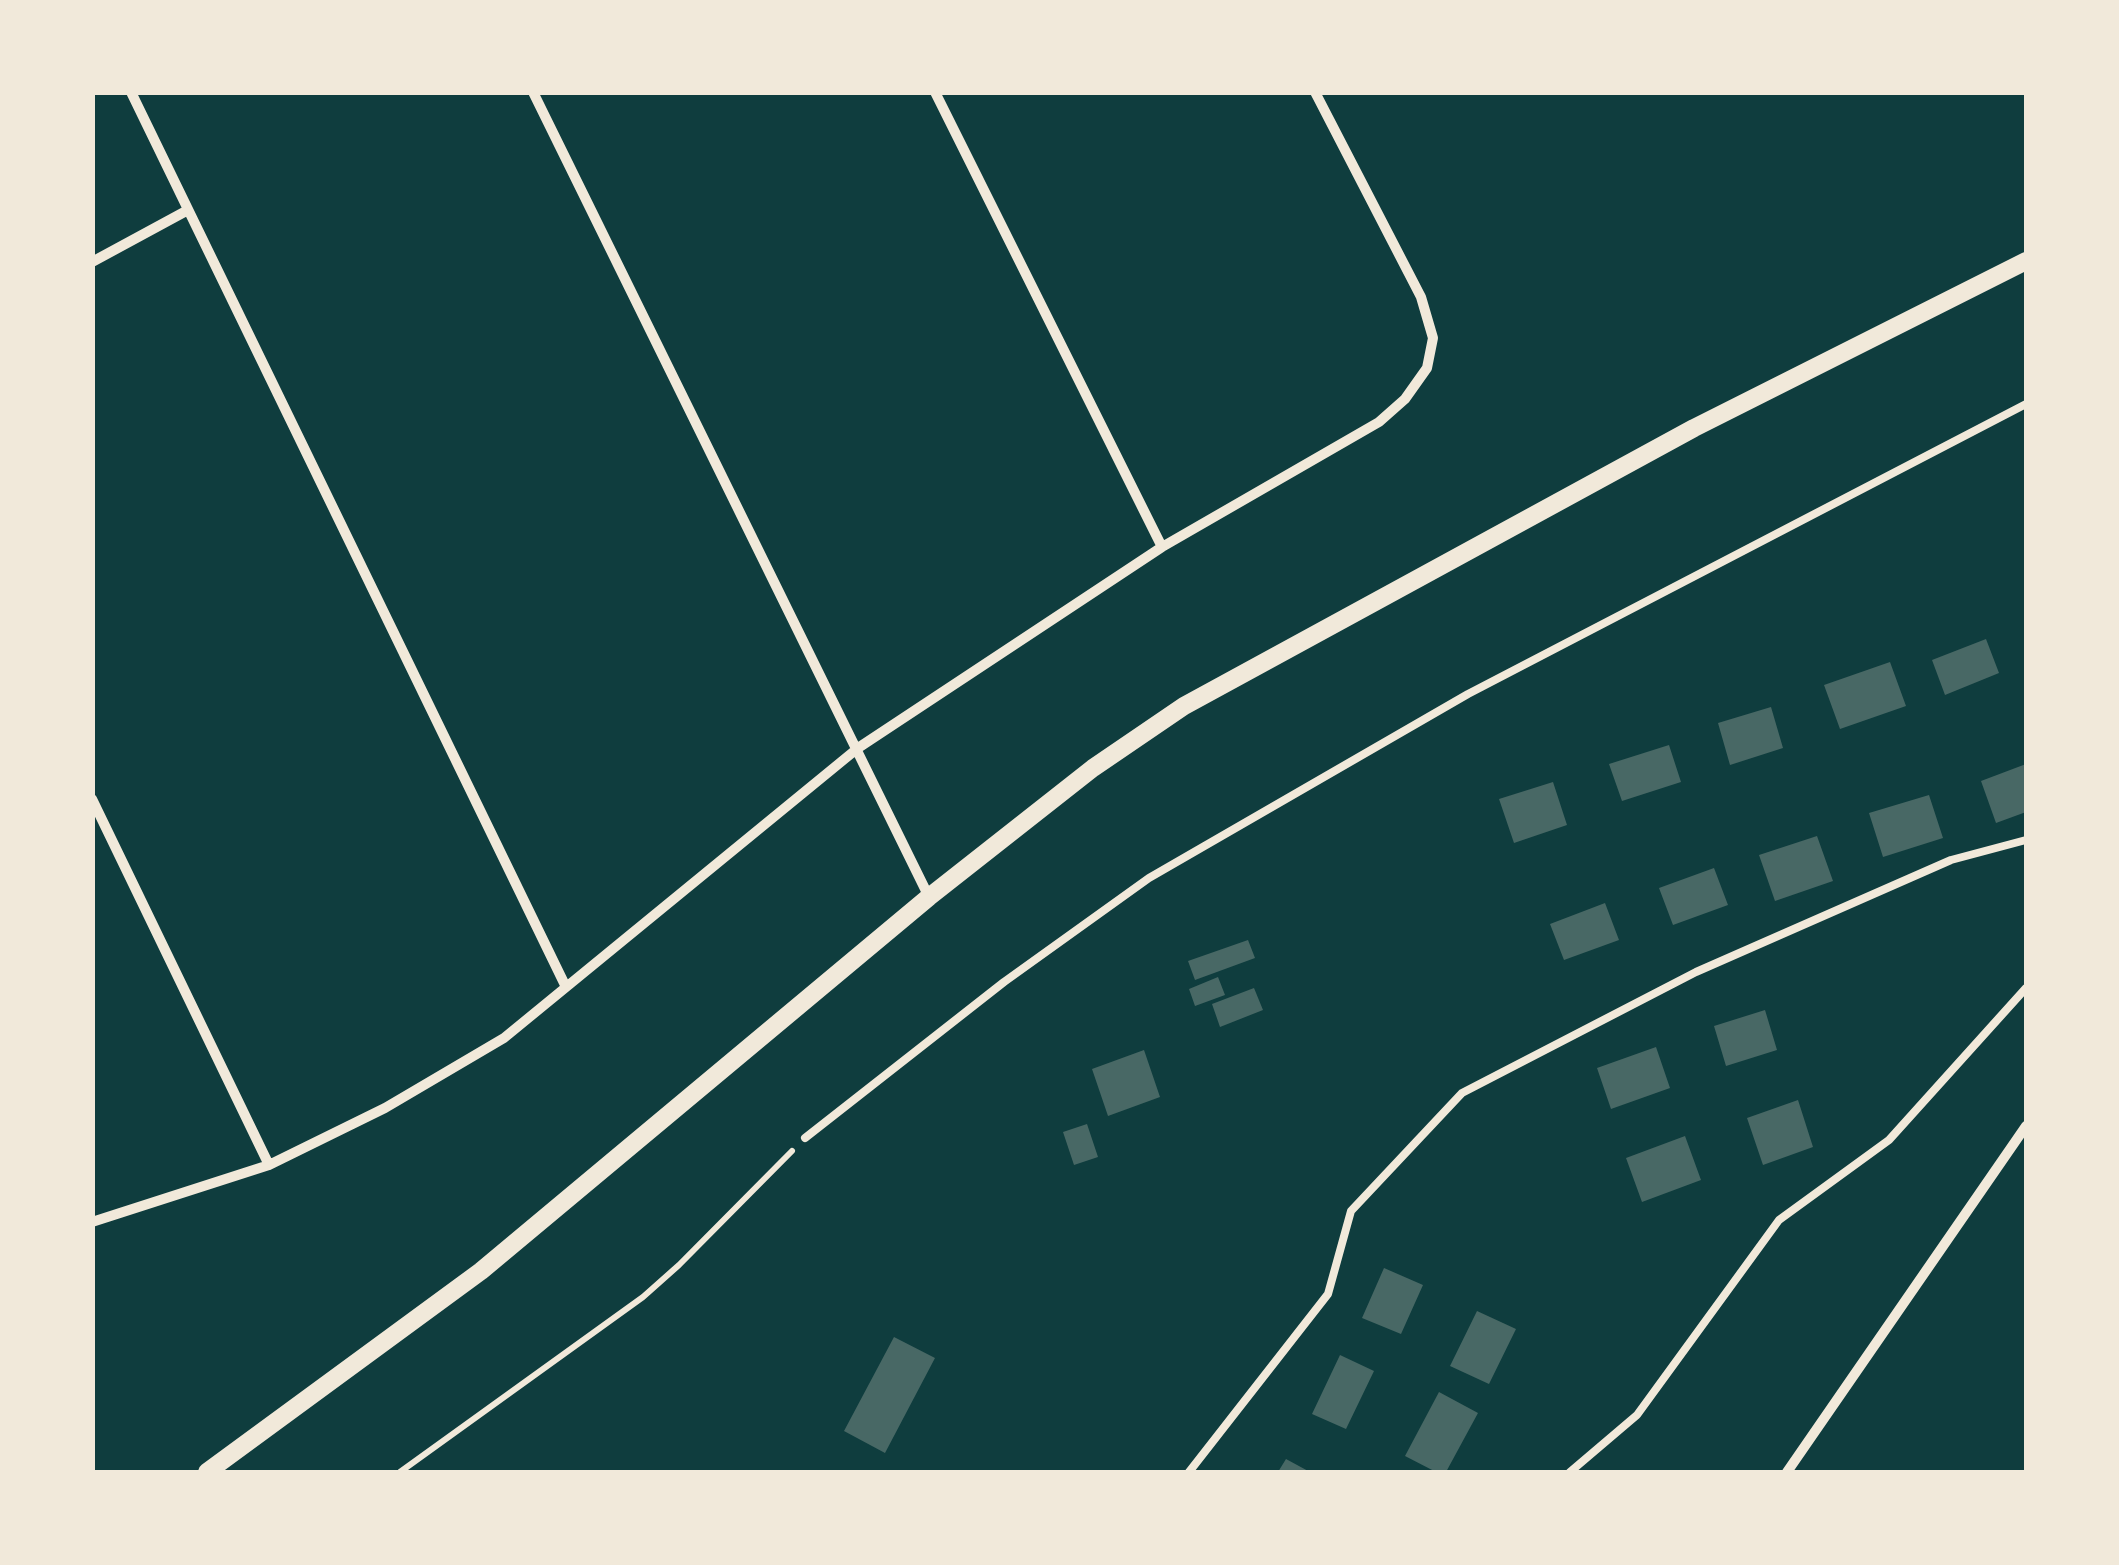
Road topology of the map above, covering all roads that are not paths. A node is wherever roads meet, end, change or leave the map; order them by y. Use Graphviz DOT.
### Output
graph roads {
  1 [pos="131,92"];
  2 [pos="533,92"];
  3 [pos="935,92"];
  4 [pos="1315,92"];
  5 [pos="188,210"];
  6 [pos="2026,261"];
  7 [pos="92,262"];
  8 [pos="2026,404"];
  9 [pos="1162,547"];
  10 [pos="858,748"];
  11 [pos="92,799"];
  12 [pos="2026,840"];
  13 [pos="929,897"];
  14 [pos="565,985"];
  15 [pos="2026,988"];
  16 [pos="2026,1126"];
  17 [pos="805,1138"];
  18 [pos="269,1165"];
  19 [pos="92,1222"];
  20 [pos="206,1472"];
  21 [pos="1189,1472"];
  22 [pos="1570,1472"];
  23 [pos="1788,1472"];
  1 -- 5 [label="street"];
  2 -- 10 [label="street"];
  3 -- 9 [label="street"];
  4 -- 9 [label="street"];
  5 -- 7 [label="street"];
  5 -- 14 [label="street"];
  6 -- 13 [label="street"];
  8 -- 17 [label="lane"];
  9 -- 10 [label="street"];
  10 -- 13 [label="street"];
  10 -- 14 [label="street"];
  11 -- 18 [label="street"];
  12 -- 21 [label="lane"];
  13 -- 20 [label="street"];
  14 -- 18 [label="street"];
  15 -- 22 [label="lane"];
  16 -- 23 [label="street"];
  18 -- 19 [label="street"];
}
